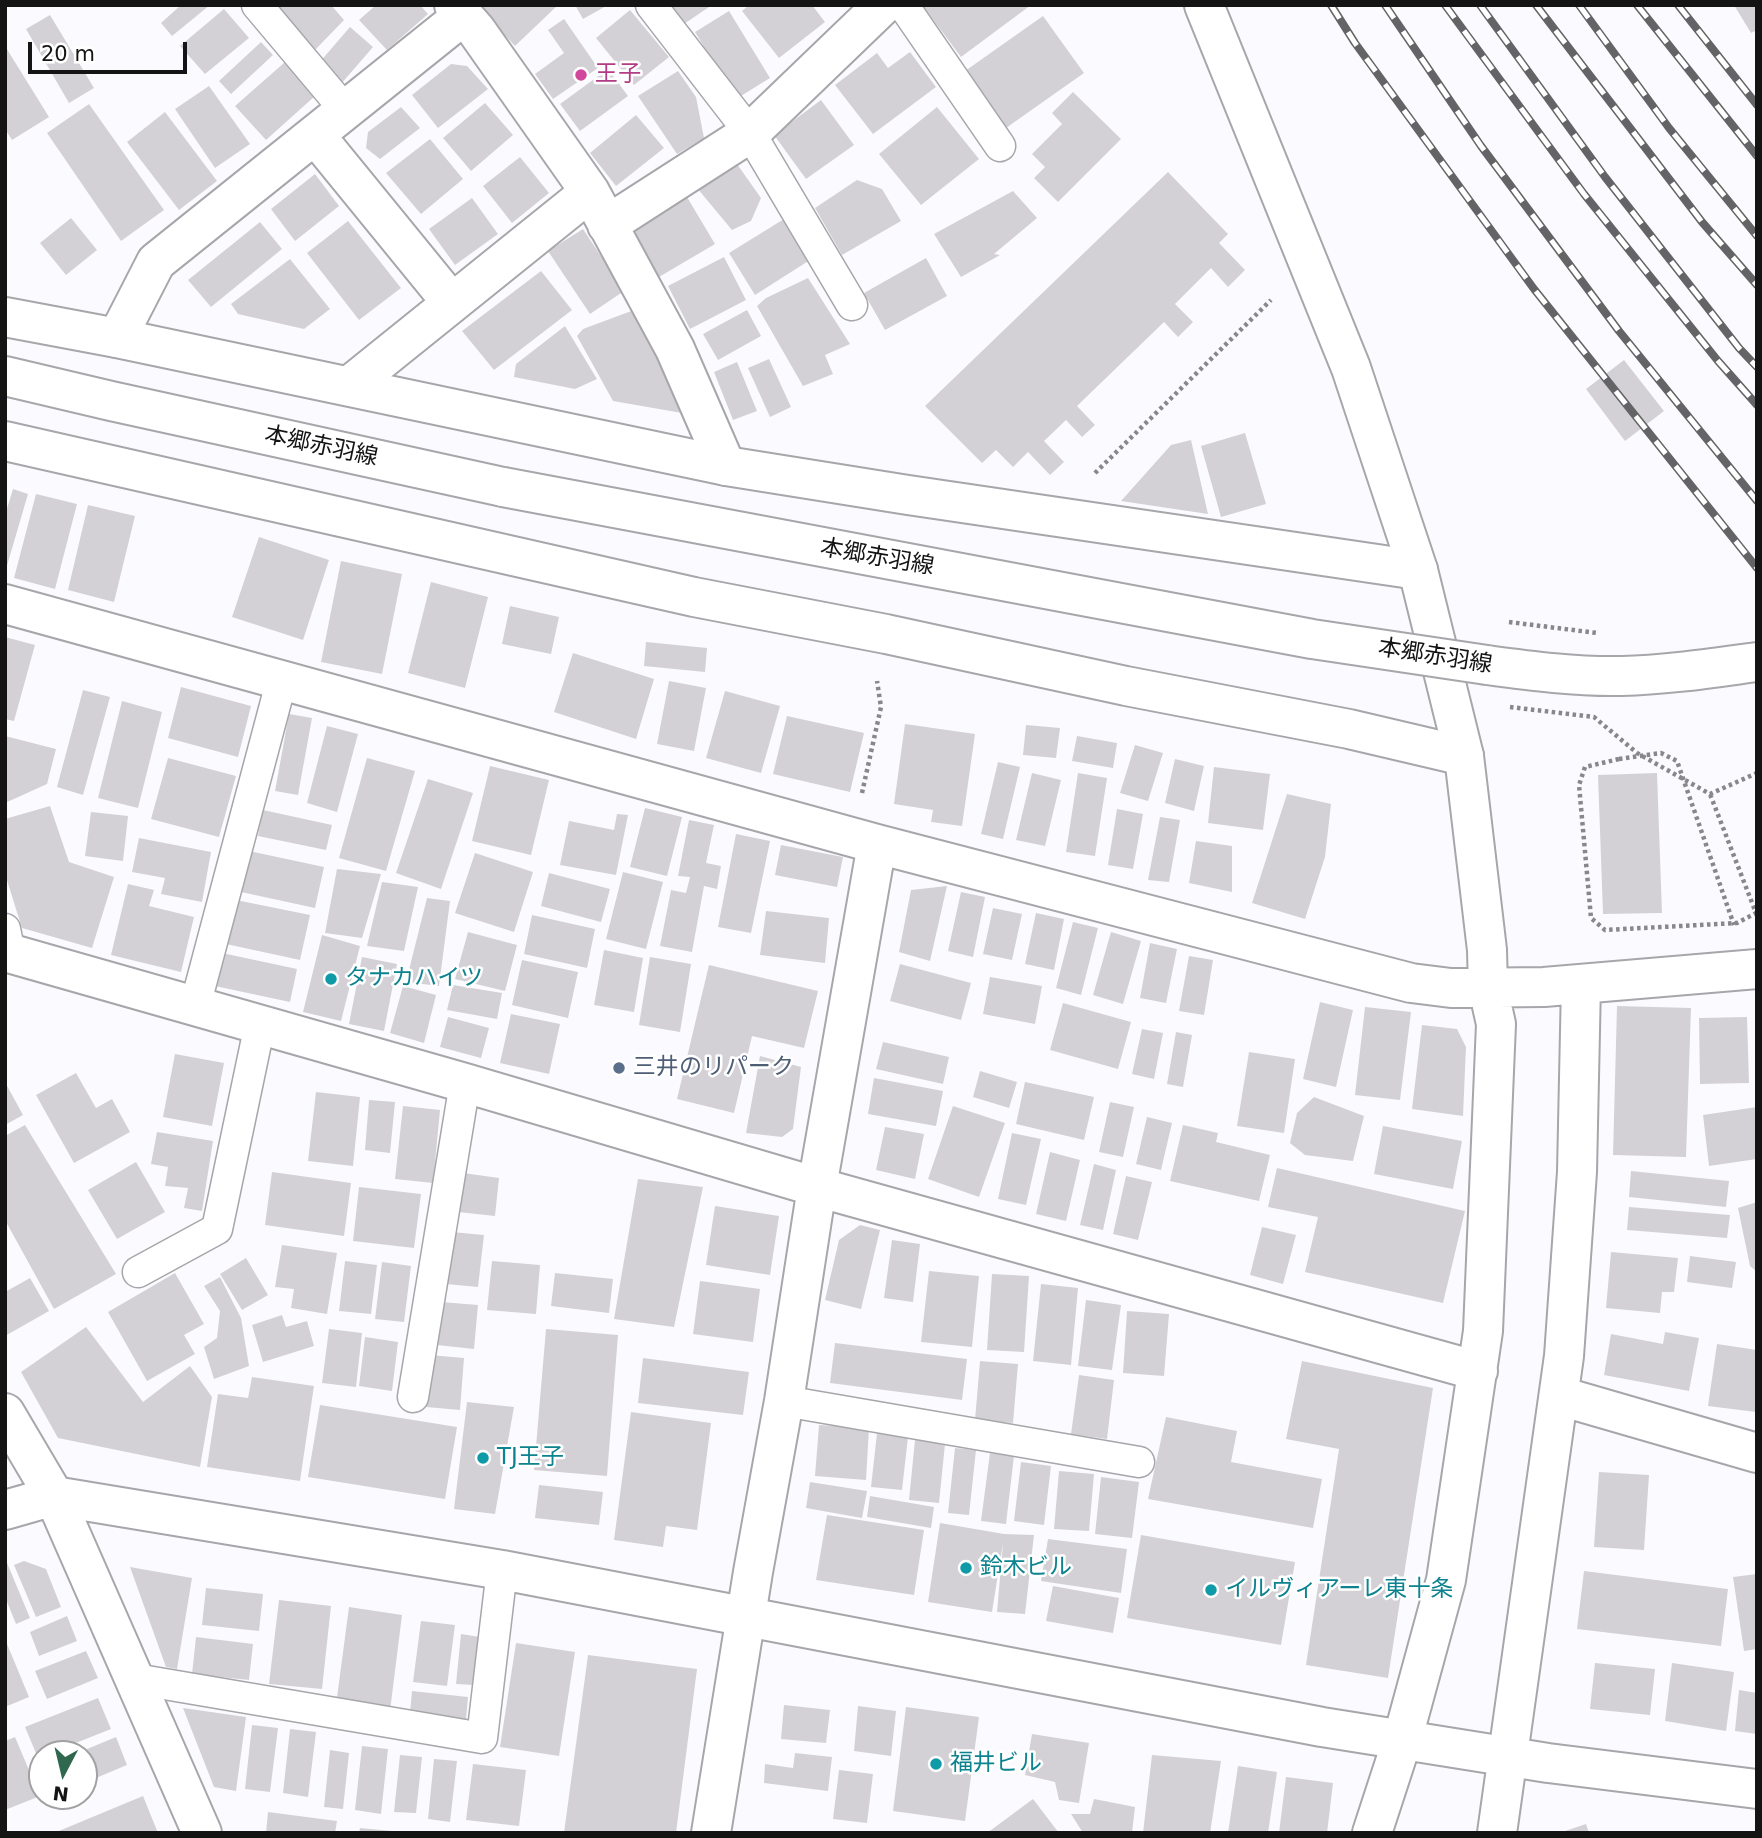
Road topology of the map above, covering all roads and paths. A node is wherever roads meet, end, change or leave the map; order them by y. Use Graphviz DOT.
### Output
graph roads {
  1 [pos="257,5"];
  2 [pos="651,5"];
  3 [pos="883,5"];
  4 [pos="903,5"];
  5 [pos="1204,5"];
  6 [pos="459,10"];
  7 [pos="346,111"];
  8 [pos="750,133"];
  9 [pos="315,135"];
  10 [pos="1000,146"];
  11 [pos="598,208"];
  12 [pos="1272,299"];
  13 [pos="452,303"];
  14 [pos="852,305"];
  15 [pos="5,317"];
  16 [pos="117,338"];
  17 [pos="5,376"];
  18 [pos="349,386"];
  19 [pos="5,441"];
  20 [pos="726,466"];
  21 [pos="1051,516"];
  22 [pos="1418,570"];
  23 [pos="5,604"];
  24 [pos="1757,662"];
  25 [pos="876,677"];
  26 [pos="282,679"];
  27 [pos="1464,756"];
  28 [pos="1710,794"];
  29 [pos="877,844"];
  30 [pos="7,945"];
  31 [pos="1753,969"];
  32 [pos="1581,984"];
  33 [pos="1488,988"];
  34 [pos="195,1006"];
  35 [pos="260,1024"];
  36 [pos="465,1083"];
  37 [pos="817,1187"];
  38 [pos="138,1272"];
  39 [pos="1478,1371"];
  40 [pos="1560,1396"];
  41 [pos="413,1397"];
  42 [pos="784,1401"];
  43 [pos="5,1413"];
  44 [pos="1757,1453"];
  45 [pos="1139,1462"];
  46 [pos="54,1496"];
  47 [pos="5,1510"];
  48 [pos="502,1570"];
  49 [pos="746,1618"];
  50 [pos="135,1679"];
  51 [pos="1402,1741"];
  52 [pos="1508,1758"];
  53 [pos="1757,1788"];
  54 [pos="202,1833"];
  55 [pos="711,1833"];
  56 [pos="1372,1833"];
  57 [pos="1497,1833"];
  1 -- 7 [label="lane"];
  2 -- 8 [label="lane"];
  3 -- 8 [label="street"];
  4 -- 10 [label="lane"];
  5 -- 22 [label="street"];
  6 -- 7 [label="street"];
  6 -- 11 [label="street"];
  7 -- 9 [label="street"];
  8 -- 11 [label="street"];
  8 -- 14 [label="lane"];
  9 -- 13 [label="street"];
  9 -- 16 [label="street"];
  11 -- 13 [label="street"];
  11 -- 20 [label="street"];
  12 -- 21 [label="path"];
  13 -- 18 [label="street"];
  15 -- 16 [label="street"];
  16 -- 18 [label="street"];
  17 -- 24 [label="street, 本郷赤羽線, bridge"];
  18 -- 20 [label="street"];
  19 -- 27 [label="street"];
  20 -- 21 [label="street"];
  21 -- 22 [label="street"];
  22 -- 27 [label="street"];
  23 -- 26 [label="street"];
  25 -- 29 [label="path"];
  26 -- 29 [label="street"];
  26 -- 34 [label="lane"];
  27 -- 33 [label="street"];
  28 -- 31 [label="path, bridge"];
  29 -- 33 [label="street"];
  29 -- 37 [label="street"];
  30 -- 34 [label="street"];
  31 -- 32 [label="street"];
  32 -- 33 [label="street"];
  32 -- 40 [label="street"];
  33 -- 39 [label="street"];
  34 -- 35 [label="street"];
  35 -- 36 [label="street"];
  35 -- 38 [label="lane"];
  36 -- 37 [label="street"];
  36 -- 41 [label="lane"];
  37 -- 39 [label="street"];
  37 -- 42 [label="street"];
  39 -- 51 [label="street"];
  40 -- 44 [label="street"];
  40 -- 52 [label="street"];
  42 -- 45 [label="lane"];
  42 -- 49 [label="street"];
  43 -- 46 [label="street"];
  46 -- 47 [label="street"];
  46 -- 48 [label="street"];
  46 -- 50 [label="street"];
  48 -- 49 [label="street"];
  48 -- 50 [label="lane"];
  49 -- 51 [label="street"];
  49 -- 55 [label="street"];
  50 -- 54 [label="street"];
  51 -- 52 [label="street"];
  51 -- 56 [label="street"];
  52 -- 53 [label="street"];
  52 -- 57 [label="street"];
}
